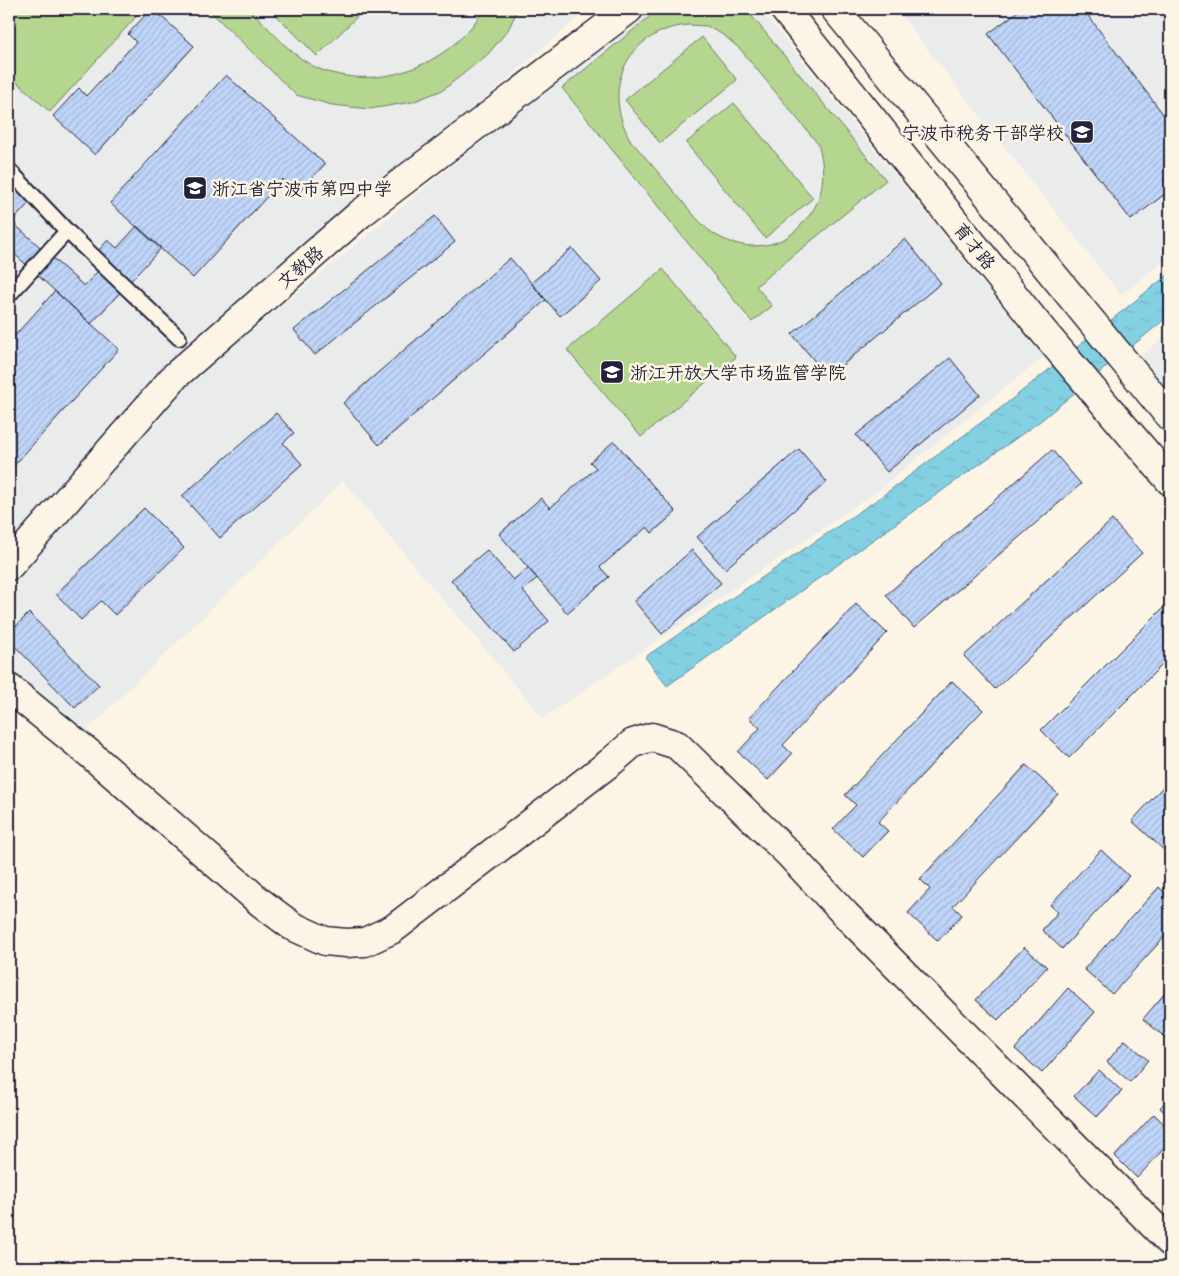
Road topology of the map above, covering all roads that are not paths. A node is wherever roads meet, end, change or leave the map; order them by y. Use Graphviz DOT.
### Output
graph roads {
  1 [pos="629,9"];
  2 [pos="784,9"];
  3 [pos="835,9"];
  4 [pos="9,170"];
  5 [pos="67,231"];
  6 [pos="9,295"];
  7 [pos="179,338"];
  8 [pos="1170,417"];
  9 [pos="1170,481"];
  10 [pos="9,566"];
  11 [pos="9,688"];
  12 [pos="1170,1242"];
  1 -- 10 [label="street, 文教路"];
  2 -- 9 [label="street, 育才路"];
  3 -- 8 [label="street"];
  4 -- 5 [label="lane"];
  5 -- 6 [label="lane"];
  5 -- 7 [label="lane"];
  11 -- 12 [label="street"];
}
